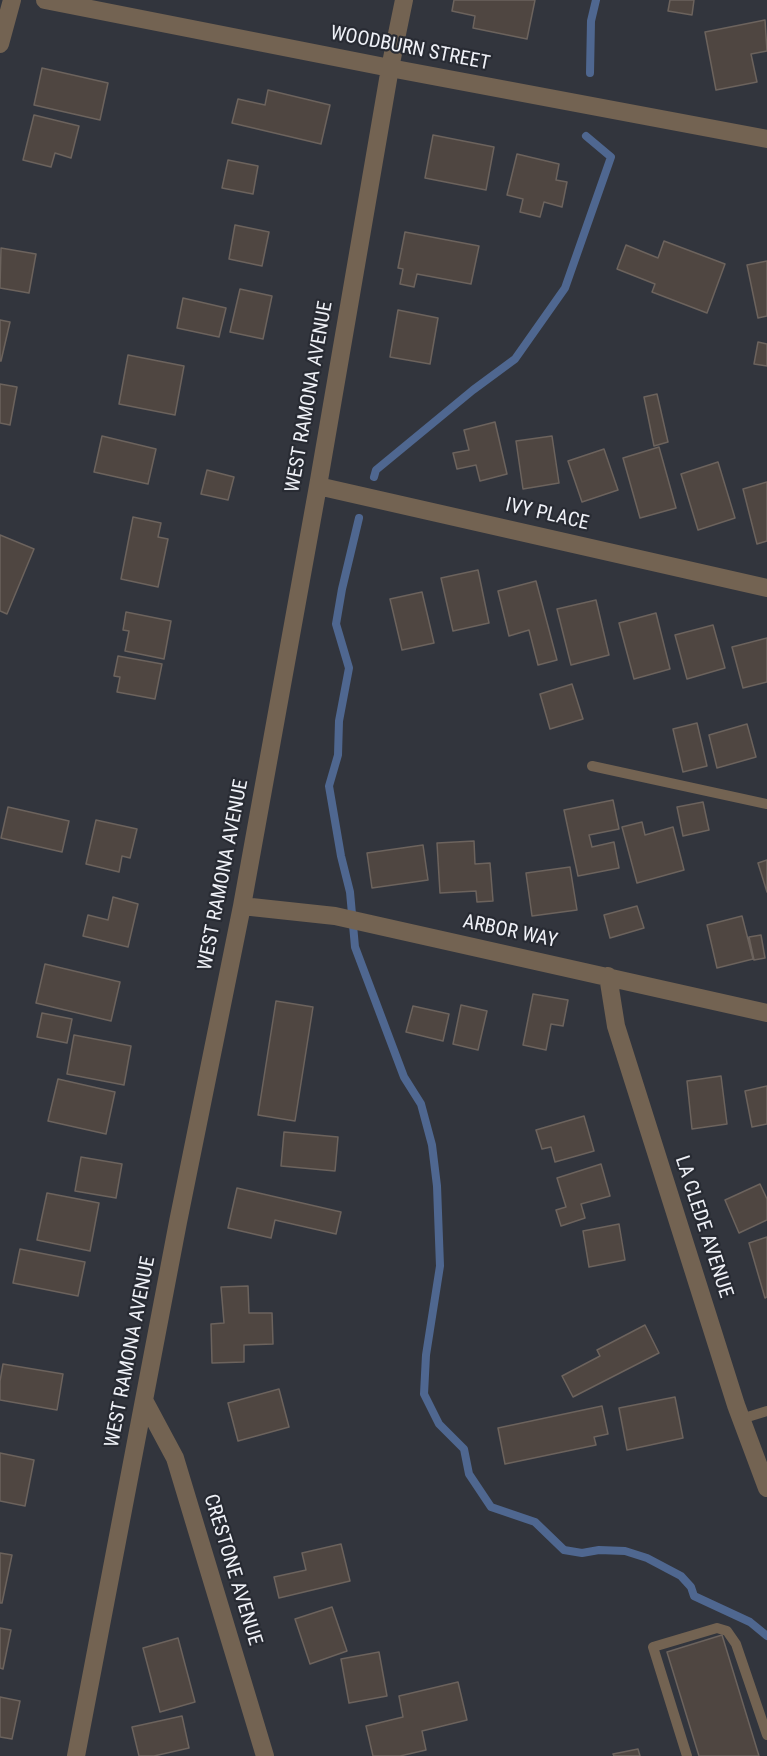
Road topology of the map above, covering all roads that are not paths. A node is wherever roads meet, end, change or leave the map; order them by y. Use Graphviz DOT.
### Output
graph roads {
  1 [pos="12,0"];
  2 [pos="45,0"];
  3 [pos="404,0"];
  4 [pos="0,44"];
  5 [pos="390,68"];
  6 [pos="767,139"];
  7 [pos="318,486"];
  8 [pos="767,588"];
  9 [pos="592,766"];
  10 [pos="767,804"];
  11 [pos="242,906"];
  12 [pos="608,976"];
  13 [pos="767,1013"];
  14 [pos="145,1402"];
  15 [pos="767,1412"];
  16 [pos="741,1419"];
  17 [pos="767,1488"];
  18 [pos="767,1735"];
  19 [pos="76,1756"];
  20 [pos="265,1756"];
  21 [pos="687,1756"];
  1 -- 4 [label="street"];
  2 -- 5 [label="street, WOODBURN STREET"];
  3 -- 5 [label="street, WEST RAMONA AVENUE"];
  5 -- 6 [label="street, WOODBURN STREET"];
  5 -- 7 [label="street, WEST RAMONA AVENUE"];
  7 -- 8 [label="street, IVY PLACE"];
  7 -- 11 [label="street, WEST RAMONA AVENUE"];
  9 -- 10 [label="lane"];
  11 -- 12 [label="street, ARBOR WAY"];
  11 -- 14 [label="street, WEST RAMONA AVENUE"];
  12 -- 13 [label="street, ARBOR WAY"];
  12 -- 16 [label="street, LA CLEDE AVENUE"];
  14 -- 19 [label="street, WEST RAMONA AVENUE"];
  14 -- 20 [label="street, CRESTONE AVENUE"];
  15 -- 16 [label="lane"];
  16 -- 17 [label="street, LA CLEDE AVENUE"];
  18 -- 21 [label="lane"];
}
